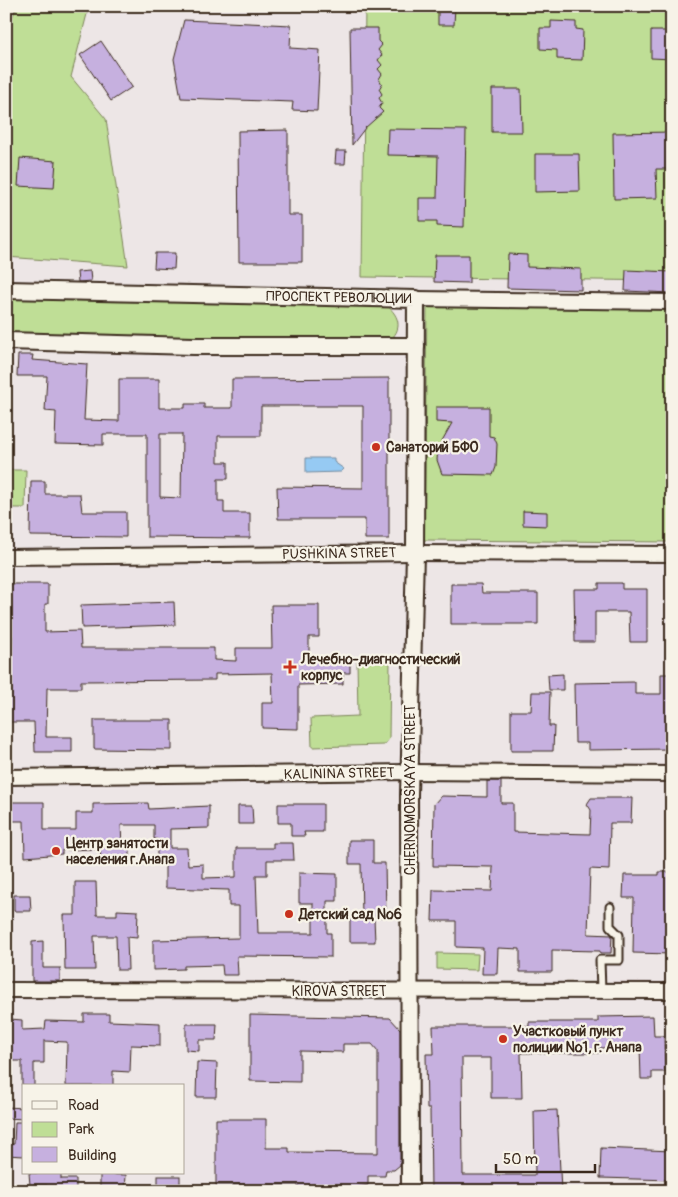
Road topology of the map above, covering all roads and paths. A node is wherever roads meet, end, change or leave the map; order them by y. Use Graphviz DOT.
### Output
graph roads {
  1 [pos="6,290"];
  2 [pos="416,299"];
  3 [pos="672,302"];
  4 [pos="6,341"];
  5 [pos="416,346"];
  6 [pos="415,553"];
  7 [pos="672,554"];
  8 [pos="6,556"];
  9 [pos="410,772"];
  10 [pos="672,774"];
  11 [pos="6,777"];
  12 [pos="610,907"];
  13 [pos="6,990"];
  14 [pos="411,991"];
  15 [pos="600,991"];
  16 [pos="672,991"];
  17 [pos="410,1191"];
  1 -- 2 [label="street, ПРОСПЕКТ РЕВОЛЮЦИИ"];
  2 -- 3 [label="street, ПРОСПЕКТ РЕВОЛЮЦИИ"];
  2 -- 5 [label="street, CHERNOMORSKAYA STREET"];
  4 -- 5 [label="street"];
  5 -- 6 [label="street, CHERNOMORSKAYA STREET"];
  6 -- 7 [label="street, PUSHKINA STREET"];
  6 -- 8 [label="street, PUSHKINA STREET"];
  6 -- 9 [label="street, CHERNOMORSKAYA STREET"];
  9 -- 10 [label="street, KALININA STREET"];
  9 -- 11 [label="street, KALININA STREET"];
  9 -- 14 [label="street, CHERNOMORSKAYA STREET"];
  12 -- 15 [label="lane"];
  13 -- 14 [label="street, KIROVA STREET"];
  14 -- 15 [label="street, KIROVA STREET"];
  14 -- 17 [label="street, CHERNOMORSKAYA STREET"];
  15 -- 16 [label="street, KIROVA STREET"];
}
